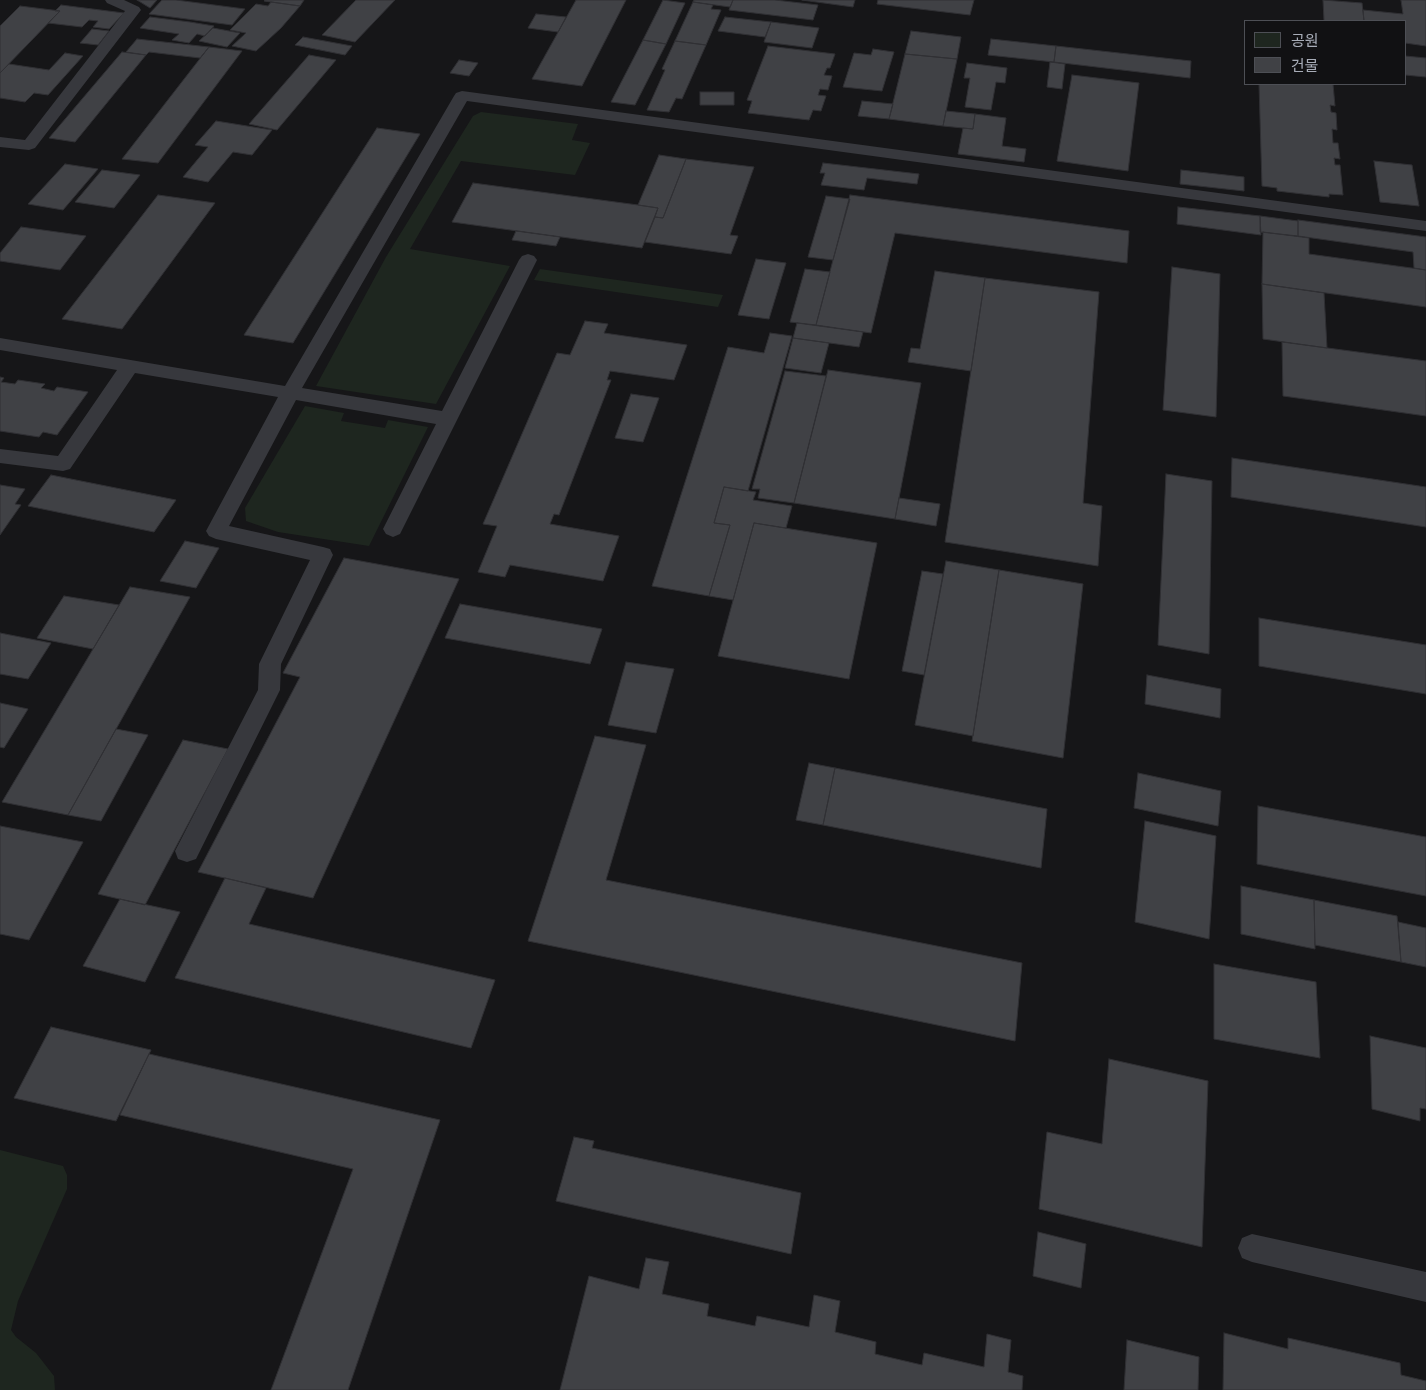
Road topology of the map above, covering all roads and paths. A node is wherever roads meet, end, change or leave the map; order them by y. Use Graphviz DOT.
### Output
graph roads {
  1 [pos="112,0"];
  2 [pos="0,142"];
  3 [pos="1426,226"];
  4 [pos="528,260"];
  5 [pos="0,344"];
  6 [pos="130,366"];
  7 [pos="290,393"];
  8 [pos="448,419"];
  9 [pos="0,456"];
  10 [pos="393,529"];
  11 [pos="187,851"];
  12 [pos="1252,1248"];
  13 [pos="1426,1287"];
  1 -- 2 [label="lane"];
  3 -- 7 [label="lane"];
  4 -- 8 [label="lane"];
  5 -- 6 [label="lane"];
  6 -- 7 [label="lane"];
  6 -- 9 [label="lane"];
  7 -- 8 [label="lane"];
  7 -- 11 [label="lane"];
  8 -- 10 [label="lane"];
  12 -- 13 [label="lane"];
}
